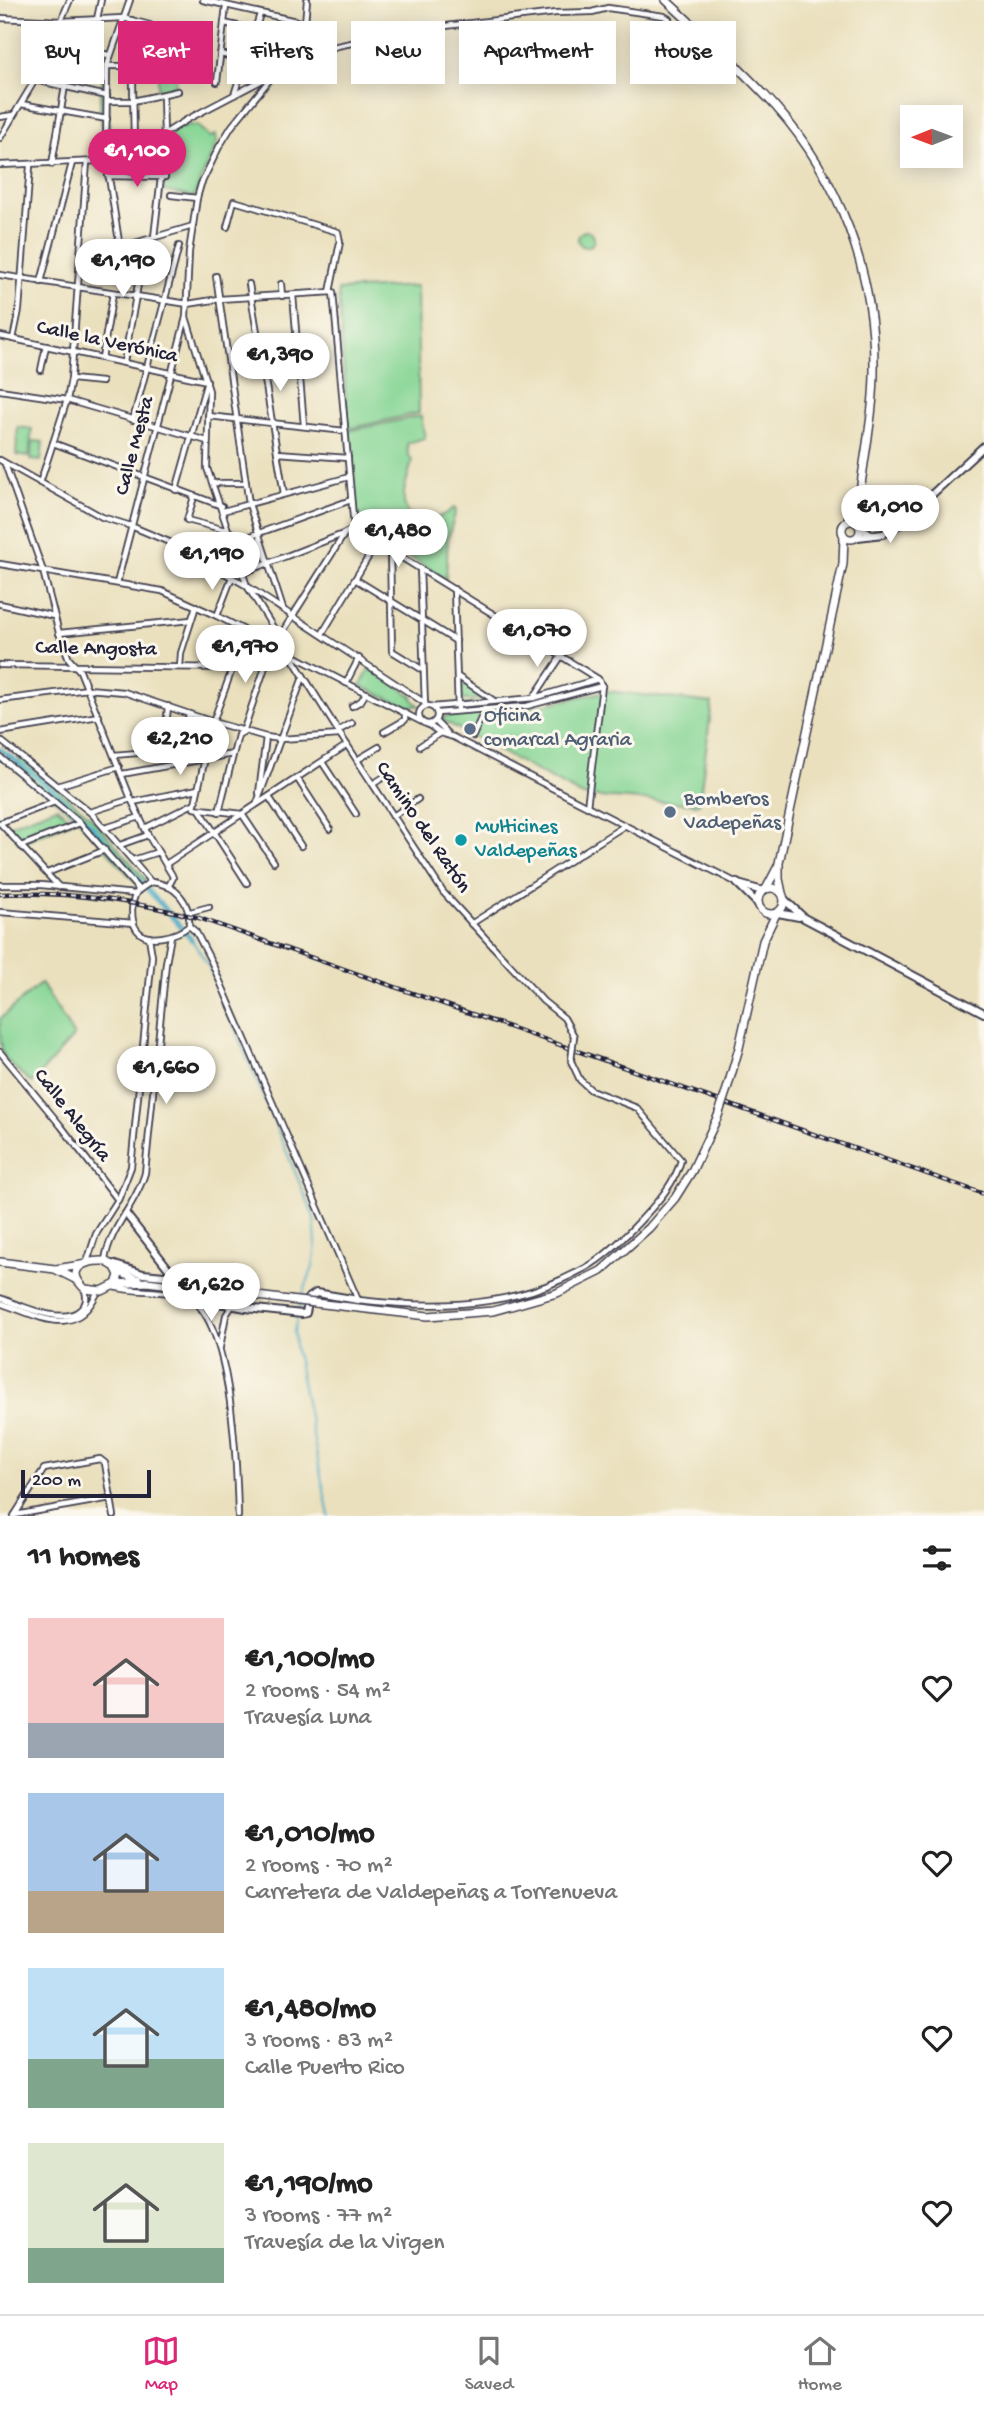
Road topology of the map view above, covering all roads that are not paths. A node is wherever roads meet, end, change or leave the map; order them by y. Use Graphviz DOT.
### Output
graph roads {
  1 [pos="70,0"];
  2 [pos="101,0"];
  3 [pos="130,0"];
  4 [pos="203,0"];
  5 [pos="307,0"];
  6 [pos="666,0"];
  7 [pos="226,6"];
  8 [pos="260,14"];
  9 [pos="0,18"];
  10 [pos="123,18"];
  11 [pos="97,19"];
  12 [pos="669,19"];
  13 [pos="61,20"];
  14 [pos="132,20"];
  15 [pos="136,21"];
  16 [pos="257,21"];
  17 [pos="294,21"];
  18 [pos="304,21"];
  19 [pos="224,23"];
  20 [pos="227,24"];
  21 [pos="337,46"];
  22 [pos="104,54"];
  23 [pos="220,54"];
  24 [pos="110,55"];
  25 [pos="227,55"];
  26 [pos="107,66"];
  27 [pos="118,66"];
  28 [pos="217,82"];
  29 [pos="33,84"];
  30 [pos="52,84"];
  31 [pos="65,84"];
  32 [pos="133,84"];
  33 [pos="237,84"];
  34 [pos="254,84"];
  35 [pos="266,84"];
  36 [pos="65,87"];
  37 [pos="178,91"];
  38 [pos="163,95"];
  39 [pos="234,95"];
  40 [pos="107,99"];
  41 [pos="133,101"];
  42 [pos="22,103"];
  43 [pos="60,112"];
  44 [pos="14,115"];
  45 [pos="0,117"];
  46 [pos="107,119"];
  47 [pos="164,134"];
  48 [pos="0,138"];
  49 [pos="134,147"];
  50 [pos="106,158"];
  51 [pos="87,162"];
  52 [pos="72,163"];
  53 [pos="52,164"];
  54 [pos="0,165"];
  55 [pos="30,165"];
  56 [pos="108,176"];
  57 [pos="163,177"];
  58 [pos="171,195"];
  59 [pos="197,198"];
  60 [pos="193,226"];
  61 [pos="227,227"];
  62 [pos="154,237"];
  63 [pos="146,240"];
  64 [pos="120,248"];
  65 [pos="189,252"];
  66 [pos="80,259"];
  67 [pos="0,275"];
  68 [pos="216,276"];
  69 [pos="22,279"];
  70 [pos="41,282"];
  71 [pos="249,284"];
  72 [pos="281,284"];
  73 [pos="78,288"];
  74 [pos="332,292"];
  75 [pos="113,293"];
  76 [pos="293,295"];
  77 [pos="282,296"];
  78 [pos="136,297"];
  79 [pos="251,297"];
  80 [pos="219,299"];
  81 [pos="165,302"];
  82 [pos="188,304"];
  83 [pos="186,317"];
  84 [pos="0,336"];
  85 [pos="13,339"];
  86 [pos="46,346"];
  87 [pos="73,351"];
  88 [pos="102,358"];
  89 [pos="124,362"];
  90 [pos="147,367"];
  91 [pos="41,370"];
  92 [pos="171,373"];
  93 [pos="71,379"];
  94 [pos="207,381"];
  95 [pos="102,382"];
  96 [pos="0,390"];
  97 [pos="67,400"];
  98 [pos="208,416"];
  99 [pos="133,420"];
  100 [pos="237,420"];
  101 [pos="272,423"];
  102 [pos="304,426"];
  103 [pos="157,427"];
  104 [pos="345,430"];
  105 [pos="191,437"];
  106 [pos="207,441"];
  107 [pos="53,443"];
  108 [pos="984,446"];
  109 [pos="277,453"];
  110 [pos="348,458"];
  111 [pos="2,462"];
  112 [pos="349,477"];
  113 [pos="144,479"];
  114 [pos="40,483"];
  115 [pos="213,483"];
  116 [pos="246,483"];
  117 [pos="859,488"];
  118 [pos="176,490"];
  119 [pos="284,494"];
  120 [pos="194,496"];
  121 [pos="351,500"];
  122 [pos="249,504"];
  123 [pos="222,509"];
  124 [pos="847,522"];
  125 [pos="859,525"];
  126 [pos="131,526"];
  127 [pos="354,528"];
  128 [pos="230,531"];
  129 [pos="260,532"];
  130 [pos="345,533"];
  131 [pos="872,534"];
  132 [pos="844,536"];
  133 [pos="856,538"];
  134 [pos="378,541"];
  135 [pos="234,542"];
  136 [pos="390,549"];
  137 [pos="269,562"];
  138 [pos="0,564"];
  139 [pos="843,565"];
  140 [pos="420,568"];
  141 [pos="43,571"];
  142 [pos="243,573"];
  143 [pos="232,577"];
  144 [pos="355,579"];
  145 [pos="117,583"];
  146 [pos="247,586"];
  147 [pos="454,589"];
  148 [pos="391,601"];
  149 [pos="0,604"];
  150 [pos="196,606"];
  151 [pos="284,610"];
  152 [pos="293,615"];
  153 [pos="54,616"];
  154 [pos="217,616"];
  155 [pos="191,620"];
  156 [pos="422,620"];
  157 [pos="246,631"];
  158 [pos="59,633"];
  159 [pos="322,634"];
  160 [pos="280,636"];
  161 [pos="456,641"];
  162 [pos="270,644"];
  163 [pos="289,654"];
  164 [pos="562,655"];
  165 [pos="359,658"];
  166 [pos="0,665"];
  167 [pos="77,666"];
  168 [pos="180,667"];
  169 [pos="233,668"];
  170 [pos="424,670"];
  171 [pos="456,676"];
  172 [pos="303,677"];
  173 [pos="598,679"];
  174 [pos="346,683"];
  175 [pos="602,686"];
  176 [pos="88,690"];
  177 [pos="366,693"];
  178 [pos="534,698"];
  179 [pos="0,700"];
  180 [pos="494,700"];
  181 [pos="457,703"];
  182 [pos="167,706"];
  183 [pos="352,706"];
  184 [pos="425,706"];
  185 [pos="485,709"];
  186 [pos="458,710"];
  187 [pos="405,713"];
  188 [pos="437,713"];
  189 [pos="189,714"];
  190 [pos="99,716"];
  191 [pos="420,721"];
  192 [pos="435,721"];
  193 [pos="213,722"];
  194 [pos="352,723"];
  195 [pos="427,724"];
  196 [pos="0,732"];
  197 [pos="243,732"];
  198 [pos="339,733"];
  199 [pos="384,733"];
  200 [pos="440,733"];
  201 [pos="450,736"];
  202 [pos="473,736"];
  203 [pos="266,737"];
  204 [pos="138,738"];
  205 [pos="281,738"];
  206 [pos="0,740"];
  207 [pos="347,745"];
  208 [pos="420,746"];
  209 [pos="379,747"];
  210 [pos="183,749"];
  211 [pos="163,750"];
  212 [pos="139,752"];
  213 [pos="233,754"];
  214 [pos="114,755"];
  215 [pos="0,757"];
  216 [pos="205,759"];
  217 [pos="357,760"];
  218 [pos="322,762"];
  219 [pos="181,764"];
  220 [pos="119,767"];
  221 [pos="122,774"];
  222 [pos="387,775"];
  223 [pos="297,778"];
  224 [pos="373,784"];
  225 [pos="57,786"];
  226 [pos="198,789"];
  227 [pos="269,797"];
  228 [pos="418,799"];
  229 [pos="132,800"];
  230 [pos="56,802"];
  231 [pos="196,802"];
  232 [pos="257,804"];
  233 [pos="587,807"];
  234 [pos="199,809"];
  235 [pos="90,812"];
  236 [pos="219,812"];
  237 [pos="242,814"];
  238 [pos="356,814"];
  239 [pos="393,816"];
  240 [pos="140,817"];
  241 [pos="0,823"];
  242 [pos="80,823"];
  243 [pos="624,826"];
  244 [pos="105,828"];
  245 [pos="145,828"];
  246 [pos="330,829"];
  247 [pos="215,832"];
  248 [pos="148,835"];
  249 [pos="120,845"];
  250 [pos="21,846"];
  251 [pos="301,846"];
  252 [pos="105,850"];
  253 [pos="158,852"];
  254 [pos="133,860"];
  255 [pos="274,862"];
  256 [pos="779,863"];
  257 [pos="166,864"];
  258 [pos="47,873"];
  259 [pos="151,882"];
  260 [pos="247,883"];
  261 [pos="737,883"];
  262 [pos="0,885"];
  263 [pos="59,887"];
  264 [pos="168,887"];
  265 [pos="764,890"];
  266 [pos="137,892"];
  267 [pos="783,896"];
  268 [pos="759,906"];
  269 [pos="209,907"];
  270 [pos="0,912"];
  271 [pos="133,912"];
  272 [pos="190,912"];
  273 [pos="777,914"];
  274 [pos="804,918"];
  275 [pos="118,921"];
  276 [pos="134,923"];
  277 [pos="471,924"];
  278 [pos="189,926"];
  279 [pos="171,936"];
  280 [pos="149,937"];
  281 [pos="763,941"];
  282 [pos="151,962"];
  283 [pos="166,965"];
  284 [pos="984,1013"];
  285 [pos="0,1052"];
  286 [pos="118,1200"];
  287 [pos="126,1214"];
  288 [pos="0,1262"];
  289 [pos="84,1264"];
  290 [pos="110,1264"];
  291 [pos="55,1269"];
  292 [pos="77,1280"];
  293 [pos="147,1282"];
  294 [pos="114,1286"];
  295 [pos="85,1289"];
  296 [pos="98,1291"];
  297 [pos="187,1297"];
  298 [pos="358,1300"];
  299 [pos="0,1301"];
  300 [pos="232,1305"];
  301 [pos="219,1351"];
  302 [pos="25,1498"];
  303 [pos="111,1498"];
  304 [pos="27,1513"];
  305 [pos="14,1515"];
  306 [pos="114,1516"];
  307 [pos="238,1516"];
  1 -- 13 [label="street"];
  2 -- 11 [label="street"];
  3 -- 10 [label="street"];
  4 -- 7 [label="street"];
  5 -- 18 [label="street"];
  6 -- 117 [label="main road"];
  7 -- 8 [label="street"];
  7 -- 19 [label="street"];
  8 -- 16 [label="street"];
  8 -- 17 [label="street"];
  9 -- 13 [label="street"];
  10 -- 11 [label="street"];
  10 -- 14 [label="street"];
  10 -- 24 [label="street"];
  11 -- 13 [label="street"];
  12 -- 21 [label="street"];
  14 -- 15 [label="street"];
  19 -- 20 [label="street"];
  19 -- 23 [label="street"];
  22 -- 24 [label="street"];
  23 -- 25 [label="street"];
  23 -- 28 [label="street"];
  24 -- 26 [label="street"];
  26 -- 27 [label="street"];
  26 -- 40 [label="street"];
  29 -- 42 [label="street"];
  30 -- 36 [label="street"];
  31 -- 36 [label="street"];
  32 -- 41 [label="street"];
  33 -- 39 [label="street"];
  34 -- 39 [label="street"];
  35 -- 59 [label="street, Calle Mesta"];
  36 -- 40 [label="street"];
  36 -- 43 [label="street"];
  37 -- 38 [label="street"];
  38 -- 41 [label="street"];
  38 -- 47 [label="street"];
  39 -- 47 [label="street"];
  40 -- 41 [label="street"];
  40 -- 46 [label="street"];
  41 -- 49 [label="street"];
  42 -- 43 [label="street"];
  42 -- 44 [label="street"];
  43 -- 46 [label="street"];
  43 -- 53 [label="street"];
  44 -- 45 [label="street"];
  44 -- 48 [label="street"];
  46 -- 50 [label="street"];
  47 -- 49 [label="street"];
  47 -- 57 [label="street"];
  49 -- 50 [label="street"];
  50 -- 51 [label="street"];
  50 -- 56 [label="street"];
  51 -- 52 [label="street"];
  51 -- 66 [label="street"];
  52 -- 53 [label="street"];
  52 -- 70 [label="street"];
  53 -- 55 [label="street"];
  54 -- 55 [label="street"];
  55 -- 69 [label="street"];
  56 -- 57 [label="street"];
  56 -- 64 [label="street"];
  57 -- 62 [label="street"];
  58 -- 59 [label="street"];
  59 -- 60 [label="street, Calle Mesta"];
  60 -- 62 [label="street"];
  60 -- 65 [label="street, Calle Mesta"];
  61 -- 74 [label="street"];
  62 -- 63 [label="street"];
  63 -- 64 [label="street"];
  63 -- 78 [label="street"];
  64 -- 66 [label="street"];
  65 -- 81 [label="street"];
  65 -- 82 [label="street, Calle Mesta"];
  66 -- 73 [label="street"];
  67 -- 69 [label="street"];
  68 -- 80 [label="street"];
  69 -- 70 [label="street"];
  69 -- 85 [label="street"];
  70 -- 73 [label="street"];
  71 -- 79 [label="street"];
  72 -- 77 [label="street"];
  73 -- 75 [label="street"];
  73 -- 87 [label="street"];
  74 -- 76 [label="street"];
  74 -- 104 [label="street"];
  75 -- 78 [label="street"];
  75 -- 88 [label="street"];
  76 -- 77 [label="street"];
  76 -- 102 [label="street"];
  77 -- 79 [label="street"];
  78 -- 81 [label="street"];
  78 -- 89 [label="street"];
  79 -- 80 [label="street"];
  79 -- 101 [label="street"];
  80 -- 82 [label="street"];
  80 -- 100 [label="street"];
  81 -- 82 [label="street"];
  81 -- 90 [label="street"];
  82 -- 83 [label="street, Calle Mesta"];
  83 -- 92 [label="street, Calle Mesta"];
  83 -- 94 [label="street"];
  84 -- 85 [label="street, Calle la Verónica"];
  85 -- 86 [label="street, Calle la Verónica"];
  86 -- 87 [label="street, Calle la Verónica"];
  86 -- 91 [label="street"];
  87 -- 88 [label="street, Calle la Verónica"];
  87 -- 93 [label="street"];
  88 -- 89 [label="street, Calle la Verónica"];
  89 -- 90 [label="street, Calle la Verónica"];
  90 -- 92 [label="street, Calle la Verónica"];
  90 -- 99 [label="street"];
  92 -- 94 [label="street, Calle la Verónica"];
  92 -- 103 [label="street, Calle Mesta"];
  93 -- 95 [label="street"];
  93 -- 97 [label="street"];
  94 -- 98 [label="street"];
  94 -- 105 [label="street"];
  96 -- 97 [label="street"];
  97 -- 99 [label="street"];
  97 -- 107 [label="street"];
  98 -- 100 [label="street"];
  98 -- 106 [label="street"];
  99 -- 103 [label="street"];
  100 -- 101 [label="street"];
  100 -- 116 [label="street"];
  101 -- 102 [label="street"];
  101 -- 109 [label="street"];
  102 -- 104 [label="street"];
  103 -- 105 [label="street"];
  103 -- 113 [label="street, Calle Mesta"];
  104 -- 110 [label="street"];
  105 -- 106 [label="street"];
  105 -- 118 [label="street"];
  106 -- 115 [label="street"];
  107 -- 113 [label="street"];
  107 -- 114 [label="street"];
  108 -- 131 [label="street"];
  109 -- 110 [label="street"];
  109 -- 119 [label="street"];
  110 -- 112 [label="street"];
  111 -- 114 [label="street"];
  111 -- 141 [label="street"];
  112 -- 119 [label="street"];
  112 -- 121 [label="street"];
  113 -- 118 [label="street"];
  113 -- 126 [label="street, Calle Mesta"];
  114 -- 126 [label="street"];
  115 -- 116 [label="street"];
  115 -- 123 [label="street"];
  116 -- 122 [label="street"];
  117 -- 124 [label="main road"];
  117 -- 125 [label="main road"];
  118 -- 120 [label="street"];
  119 -- 122 [label="street"];
  120 -- 123 [label="street"];
  120 -- 128 [label="street"];
  121 -- 127 [label="street"];
  121 -- 129 [label="street"];
  122 -- 123 [label="street"];
  122 -- 129 [label="street"];
  123 -- 128 [label="street"];
  124 -- 125 [label="main road"];
  124 -- 132 [label="main road"];
  125 -- 131 [label="street"];
  125 -- 133 [label="main road"];
  126 -- 143 [label="street"];
  126 -- 145 [label="street, Calle Mesta"];
  127 -- 130 [label="street"];
  127 -- 134 [label="street"];
  128 -- 135 [label="street"];
  129 -- 135 [label="street"];
  129 -- 137 [label="street"];
  130 -- 137 [label="street"];
  130 -- 152 [label="street"];
  131 -- 133 [label="street"];
  132 -- 133 [label="main road"];
  132 -- 139 [label="main road"];
  133 -- 139 [label="main road"];
  134 -- 136 [label="street"];
  134 -- 144 [label="street"];
  135 -- 142 [label="street"];
  136 -- 140 [label="street"];
  136 -- 148 [label="street"];
  137 -- 142 [label="street"];
  137 -- 151 [label="street"];
  138 -- 141 [label="street"];
  139 -- 256 [label="main road"];
  140 -- 147 [label="street"];
  140 -- 156 [label="street"];
  141 -- 145 [label="street"];
  141 -- 153 [label="street"];
  142 -- 146 [label="street"];
  143 -- 146 [label="street"];
  143 -- 154 [label="street"];
  144 -- 148 [label="street"];
  144 -- 159 [label="street"];
  145 -- 150 [label="street"];
  146 -- 151 [label="street"];
  146 -- 160 [label="street, Camino del Ratón"];
  147 -- 161 [label="street"];
  147 -- 164 [label="street"];
  148 -- 156 [label="street"];
  148 -- 170 [label="street"];
  149 -- 153 [label="street"];
  150 -- 154 [label="street"];
  150 -- 155 [label="street"];
  151 -- 152 [label="street"];
  152 -- 159 [label="street"];
  152 -- 160 [label="street"];
  153 -- 158 [label="street"];
  154 -- 157 [label="street"];
  155 -- 158 [label="street"];
  155 -- 168 [label="street"];
  156 -- 161 [label="street"];
  156 -- 170 [label="street"];
  157 -- 162 [label="street"];
  157 -- 169 [label="street"];
  158 -- 167 [label="street"];
  159 -- 165 [label="street"];
  160 -- 163 [label="street, Camino del Ratón"];
  161 -- 171 [label="street"];
  162 -- 163 [label="street"];
  162 -- 197 [label="street"];
  163 -- 172 [label="street, Camino del Ratón"];
  163 -- 174 [label="street"];
  164 -- 173 [label="street"];
  164 -- 178 [label="street"];
  165 -- 174 [label="street"];
  165 -- 184 [label="street"];
  166 -- 167 [label="street, Calle Angosta"];
  167 -- 168 [label="street, Calle Angosta"];
  167 -- 176 [label="street"];
  168 -- 169 [label="street, Calle Angosta"];
  169 -- 193 [label="street"];
  170 -- 184 [label="street"];
  171 -- 180 [label="street"];
  171 -- 181 [label="street"];
  172 -- 198 [label="street, Camino del Ratón"];
  172 -- 205 [label="street"];
  173 -- 175 [label="street"];
  173 -- 178 [label="street"];
  174 -- 177 [label="street"];
  175 -- 185 [label="street"];
  175 -- 233 [label="street"];
  176 -- 179 [label="street"];
  176 -- 182 [label="street"];
  176 -- 190 [label="street"];
  177 -- 183 [label="street"];
  177 -- 187 [label="street"];
  178 -- 180 [label="street"];
  180 -- 181 [label="street"];
  181 -- 184 [label="street"];
  181 -- 186 [label="street"];
  182 -- 189 [label="street"];
  182 -- 211 [label="street"];
  184 -- 187 [label="street"];
  184 -- 188 [label="street"];
  184 -- 191 [label="street"];
  185 -- 186 [label="street"];
  185 -- 202 [label="street"];
  186 -- 188 [label="street"];
  187 -- 191 [label="street"];
  187 -- 199 [label="street"];
  188 -- 192 [label="street"];
  189 -- 193 [label="street"];
  189 -- 210 [label="street"];
  190 -- 196 [label="street"];
  190 -- 214 [label="street"];
  191 -- 195 [label="street"];
  192 -- 195 [label="street"];
  192 -- 201 [label="street"];
  193 -- 197 [label="street"];
  193 -- 216 [label="street"];
  194 -- 198 [label="street"];
  195 -- 200 [label="street"];
  197 -- 203 [label="street"];
  197 -- 213 [label="street"];
  198 -- 205 [label="street"];
  198 -- 207 [label="street, Camino del Ratón"];
  200 -- 201 [label="street"];
  200 -- 208 [label="street"];
  201 -- 233 [label="street"];
  203 -- 205 [label="street"];
  203 -- 232 [label="street"];
  204 -- 212 [label="street"];
  205 -- 232 [label="street"];
  206 -- 225 [label="street"];
  207 -- 217 [label="street, Camino del Ratón"];
  207 -- 218 [label="street"];
  209 -- 217 [label="street"];
  210 -- 211 [label="street"];
  210 -- 219 [label="street"];
  211 -- 212 [label="street"];
  212 -- 214 [label="street"];
  213 -- 216 [label="street"];
  213 -- 236 [label="street"];
  214 -- 220 [label="street"];
  215 -- 230 [label="street"];
  216 -- 219 [label="street"];
  216 -- 226 [label="street"];
  217 -- 224 [label="street, Camino del Ratón"];
  218 -- 223 [label="street"];
  218 -- 238 [label="street"];
  219 -- 221 [label="street"];
  220 -- 221 [label="street"];
  220 -- 225 [label="street"];
  221 -- 229 [label="street"];
  222 -- 224 [label="street"];
  223 -- 227 [label="street"];
  223 -- 246 [label="street"];
  224 -- 239 [label="street, Camino del Ratón"];
  225 -- 235 [label="street"];
  226 -- 229 [label="street"];
  226 -- 231 [label="street"];
  227 -- 232 [label="street"];
  227 -- 251 [label="street"];
  228 -- 239 [label="street"];
  229 -- 235 [label="street"];
  229 -- 240 [label="street"];
  230 -- 241 [label="street"];
  230 -- 242 [label="street"];
  231 -- 234 [label="street"];
  231 -- 245 [label="street"];
  232 -- 237 [label="street"];
  233 -- 243 [label="street"];
  234 -- 236 [label="street"];
  234 -- 247 [label="street"];
  235 -- 244 [label="street"];
  236 -- 237 [label="street"];
  237 -- 247 [label="street"];
  237 -- 255 [label="street"];
  239 -- 277 [label="street, Camino del Ratón"];
  240 -- 244 [label="street"];
  240 -- 245 [label="street"];
  241 -- 250 [label="street"];
  242 -- 250 [label="street"];
  242 -- 252 [label="street"];
  243 -- 261 [label="street"];
  243 -- 277 [label="street"];
  244 -- 249 [label="street"];
  245 -- 248 [label="street"];
  247 -- 257 [label="street"];
  247 -- 260 [label="street"];
  248 -- 249 [label="street"];
  248 -- 253 [label="street"];
  249 -- 254 [label="street"];
  250 -- 258 [label="street"];
  252 -- 258 [label="street"];
  252 -- 266 [label="street"];
  253 -- 254 [label="street"];
  253 -- 257 [label="street"];
  254 -- 259 [label="street"];
  256 -- 265 [label="main road"];
  256 -- 267 [label="main road"];
  257 -- 264 [label="street"];
  258 -- 263 [label="street"];
  259 -- 264 [label="street"];
  259 -- 266 [label="street"];
  261 -- 265 [label="street"];
  261 -- 268 [label="street"];
  262 -- 263 [label="street"];
  263 -- 266 [label="street"];
  264 -- 272 [label="street"];
  265 -- 267 [label="main road"];
  265 -- 268 [label="main road"];
  266 -- 271 [label="street"];
  267 -- 273 [label="main road"];
  267 -- 274 [label="street"];
  268 -- 273 [label="main road"];
  268 -- 281 [label="main road"];
  269 -- 272 [label="street"];
  270 -- 275 [label="street"];
  271 -- 275 [label="street"];
  271 -- 276 [label="street"];
  272 -- 278 [label="street"];
  273 -- 274 [label="street"];
  273 -- 281 [label="main road"];
  274 -- 284 [label="street"];
  275 -- 276 [label="street"];
  276 -- 280 [label="street"];
  277 -- 298 [label="street, Camino del Ratón, bridge"];
  278 -- 279 [label="street"];
  278 -- 298 [label="street"];
  279 -- 280 [label="street"];
  279 -- 283 [label="street"];
  280 -- 282 [label="street"];
  281 -- 293 [label="main road, bridge"];
  282 -- 283 [label="street"];
  282 -- 286 [label="street"];
  283 -- 287 [label="street"];
  285 -- 286 [label="street, Calle Alegría"];
  286 -- 289 [label="street"];
  287 -- 290 [label="street"];
  287 -- 290 [label="street"];
  288 -- 291 [label="main road"];
  289 -- 290 [label="main road"];
  289 -- 291 [label="main road"];
  289 -- 292 [label="main road"];
  290 -- 293 [label="main road"];
  290 -- 294 [label="main road"];
  291 -- 292 [label="main road"];
  292 -- 295 [label="main road"];
  293 -- 294 [label="main road"];
  294 -- 296 [label="main road"];
  294 -- 297 [label="street"];
  295 -- 296 [label="main road"];
  295 -- 299 [label="street"];
  296 -- 299 [label="street"];
  297 -- 300 [label="street"];
  297 -- 301 [label="street"];
  298 -- 300 [label="street"];
  300 -- 301 [label="street"];
  301 -- 307 [label="street"];
  302 -- 303 [label="street"];
  302 -- 304 [label="street"];
  302 -- 305 [label="street"];
  303 -- 304 [label="street"];
  303 -- 306 [label="street"];
  304 -- 305 [label="street"];
}
